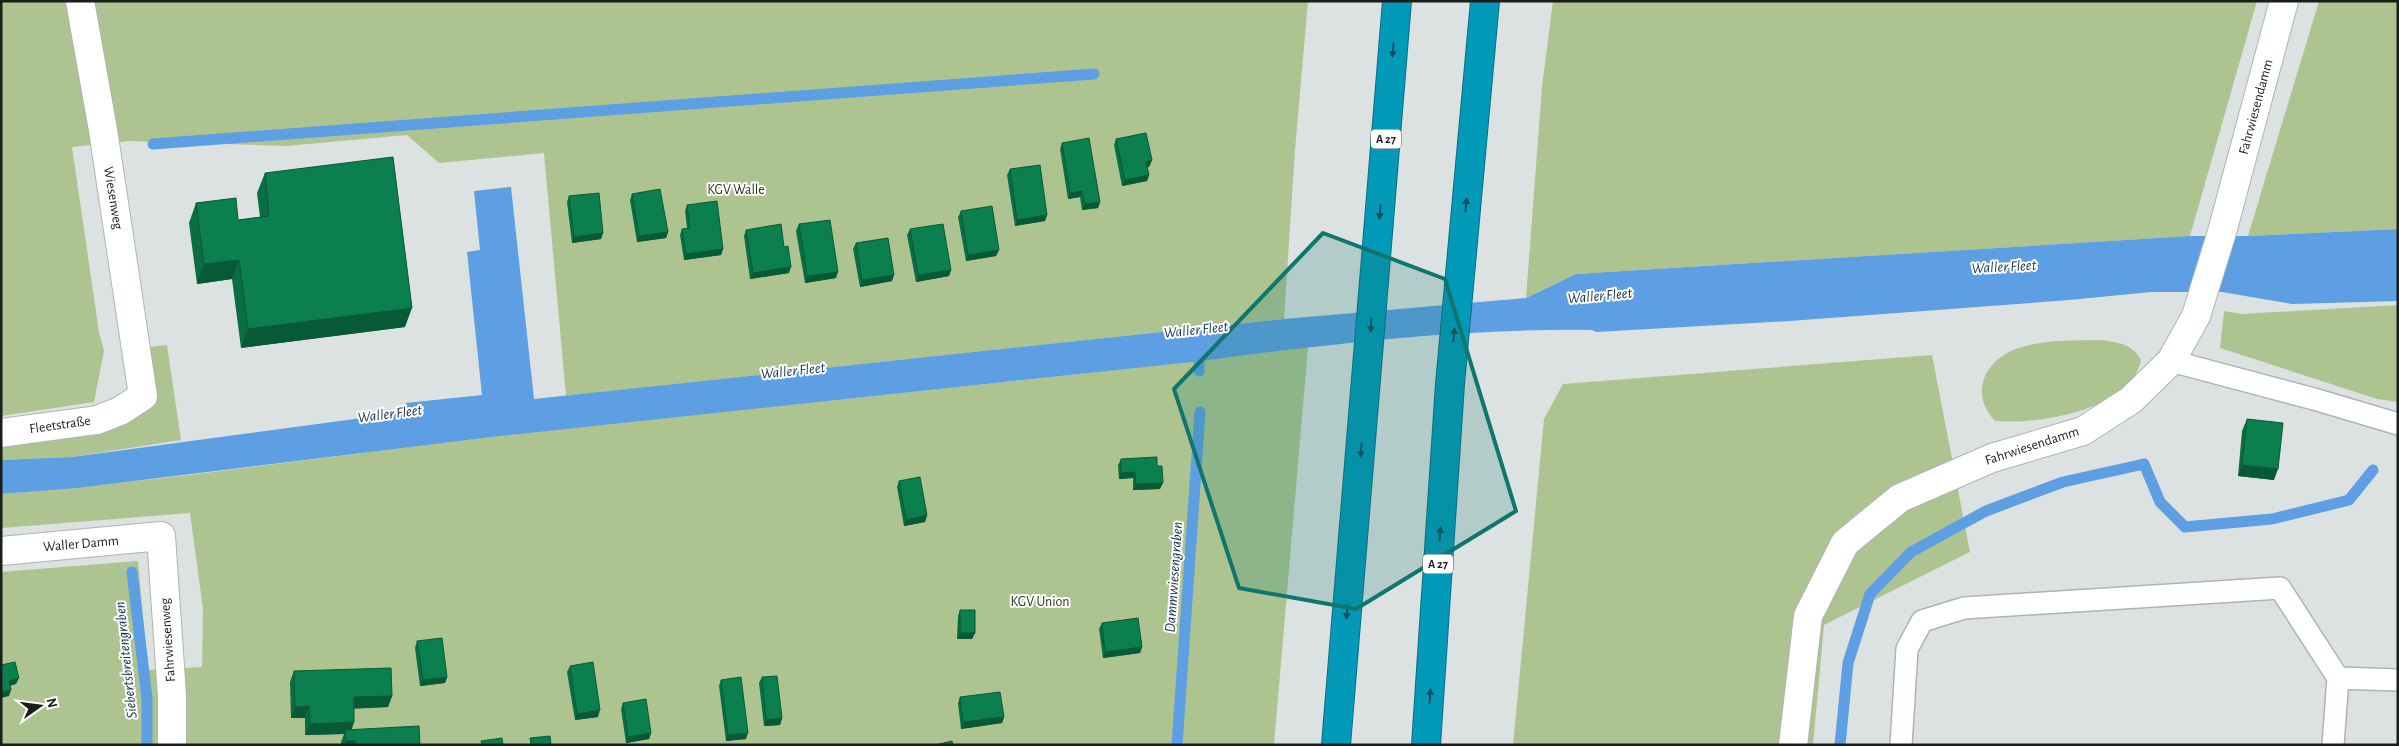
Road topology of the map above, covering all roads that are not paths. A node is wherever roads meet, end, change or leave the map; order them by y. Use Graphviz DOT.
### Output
graph roads {
  1 [pos="80,1"];
  2 [pos="1397,1"];
  3 [pos="1485,1"];
  4 [pos="1499,1"];
  5 [pos="2284,1"];
  6 [pos="1481,46"];
  7 [pos="2171,361"];
  8 [pos="143,396"];
  9 [pos="2398,424"];
  10 [pos="1,433"];
  11 [pos="161,536"];
  12 [pos="1,551"];
  13 [pos="2338,678"];
  14 [pos="2398,680"];
  15 [pos="172,745"];
  16 [pos="1336,745"];
  17 [pos="1426,745"];
  18 [pos="1793,745"];
  19 [pos="1901,745"];
  20 [pos="2333,745"];
  1 -- 8 [label="street, Wiesenweg"];
  2 -- 16 [label="highway, A 27, one-way"];
  3 -- 6 [label="highway, A 27"];
  4 -- 6 [label="highway"];
  5 -- 7 [label="street, Fahrwiesendamm"];
  17 -- 6 [label="highway, A 27, one-way"];
  7 -- 9 [label="lane"];
  7 -- 18 [label="street, Fahrwiesendamm"];
  8 -- 10 [label="street, Fleetstraße"];
  11 -- 12 [label="street, Waller Damm"];
  11 -- 15 [label="street, Fahrwiesenweg"];
  13 -- 14 [label="lane"];
  13 -- 19 [label="lane"];
  13 -- 20 [label="lane"];
}
